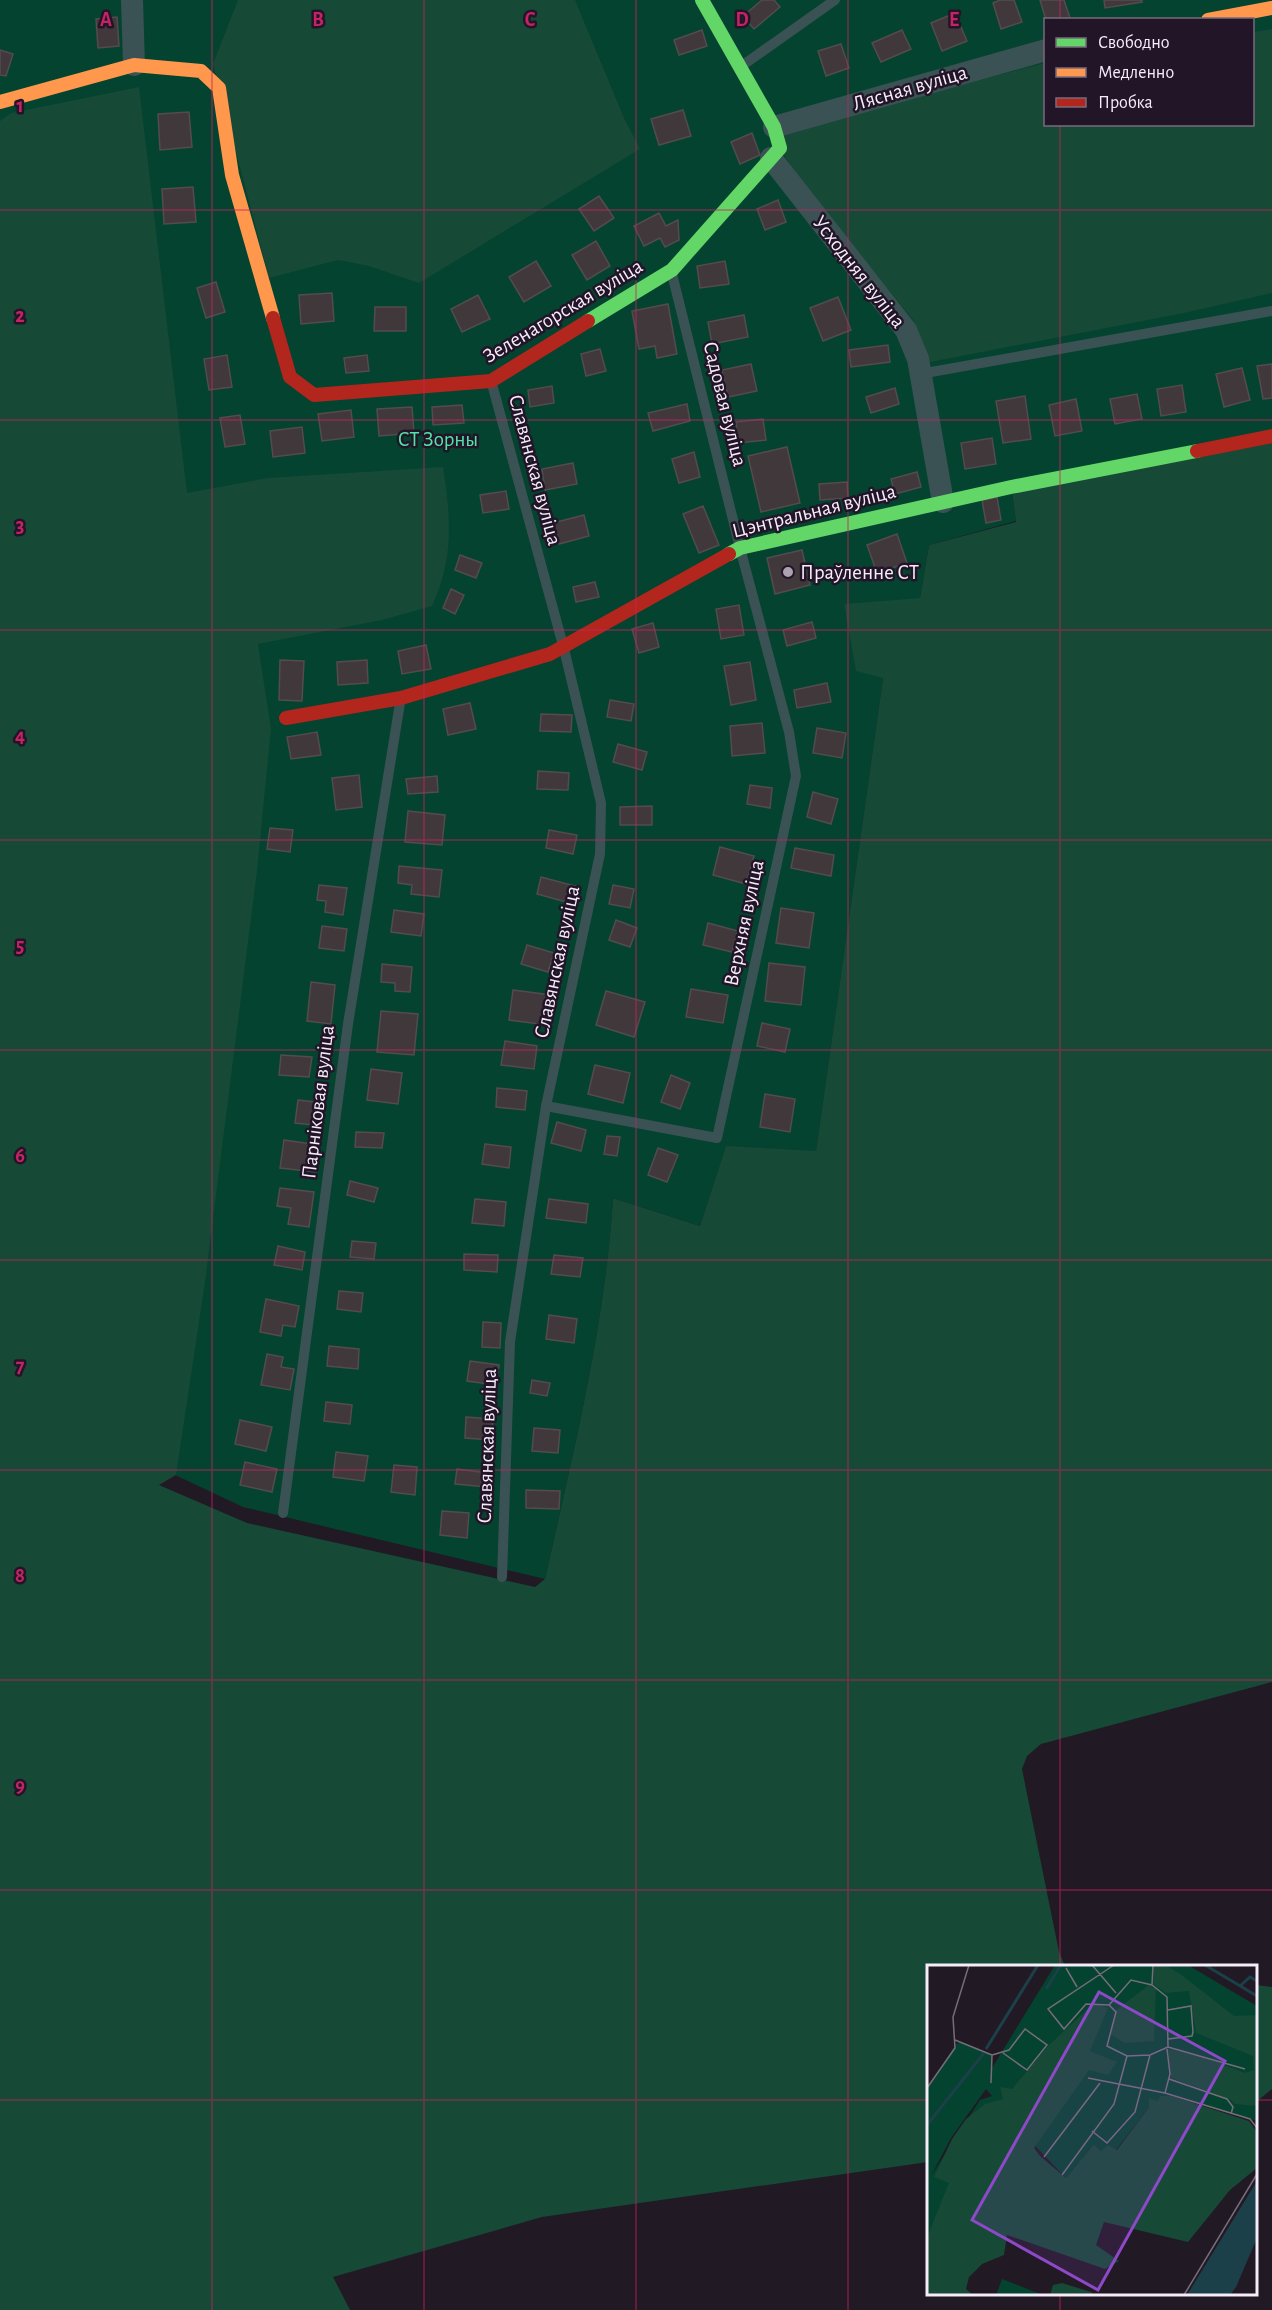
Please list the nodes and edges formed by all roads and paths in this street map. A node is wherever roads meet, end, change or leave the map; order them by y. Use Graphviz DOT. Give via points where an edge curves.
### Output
graph roads {
  1 [pos="132,0"];
  2 [pos="702,0"];
  3 [pos="835,0"];
  4 [pos="1272,8"];
  5 [pos="1219,18"];
  6 [pos="1044,51"];
  7 [pos="134,65"];
  8 [pos="740,67"];
  9 [pos="0,102"];
  10 [pos="774,127"];
  11 [pos="771,158"];
  12 [pos="672,270"];
  13 [pos="1272,311"];
  14 [pos="920,374"];
  15 [pos="491,381"];
  16 [pos="1272,436"];
  17 [pos="944,502"];
  18 [pos="740,548"];
  19 [pos="564,649"];
  20 [pos="401,698"];
  21 [pos="286,718"];
  22 [pos="546,1106"];
  23 [pos="283,1513"];
  24 [pos="502,1577"];
  1 -- 7 [label="street"];
  2 -- 8 [label="street"];
  3 -- 8 [label="lane"];
  4 -- 5 [label="street"];
  6 -- 10 [label="street, Лясная вуліца"];
  7 -- 9 [label="street"];
  7 -- 15 [label="street, Зеленагорская вуліца" via="201,71 219,88 232,175 290,377 300,387 314,395"];
  8 -- 10 [label="street"];
  10 -- 11 [label="street" via="780,148"];
  11 -- 12 [label="street, Зеленагорская вуліца"];
  11 -- 14 [label="street, Усходняя вуліца" via="906,330"];
  12 -- 15 [label="street, Зеленагорская вуліца"];
  12 -- 18 [label="lane, Садовая вуліца"];
  13 -- 14 [label="lane"];
  14 -- 17 [label="street, Усходняя вуліца"];
  15 -- 19 [label="lane, Славянская вуліца"];
  16 -- 17 [label="street, Цэнтральная вуліца"];
  17 -- 18 [label="street, Цэнтральная вуліца"];
  18 -- 19 [label="street, Цэнтральная вуліца"];
  18 -- 22 [label="lane, Верхняя вуліца" via="789,732 796,776 717,1138"];
  19 -- 20 [label="street, Цэнтральная вуліца"];
  19 -- 22 [label="lane, Славянская вуліца" via="601,802 600,854"];
  20 -- 21 [label="street, Цэнтральная вуліца"];
  20 -- 23 [label="lane, Парніковая вуліца" via="348,1024"];
  22 -- 24 [label="lane, Славянская вуліца" via="510,1342"];
}
